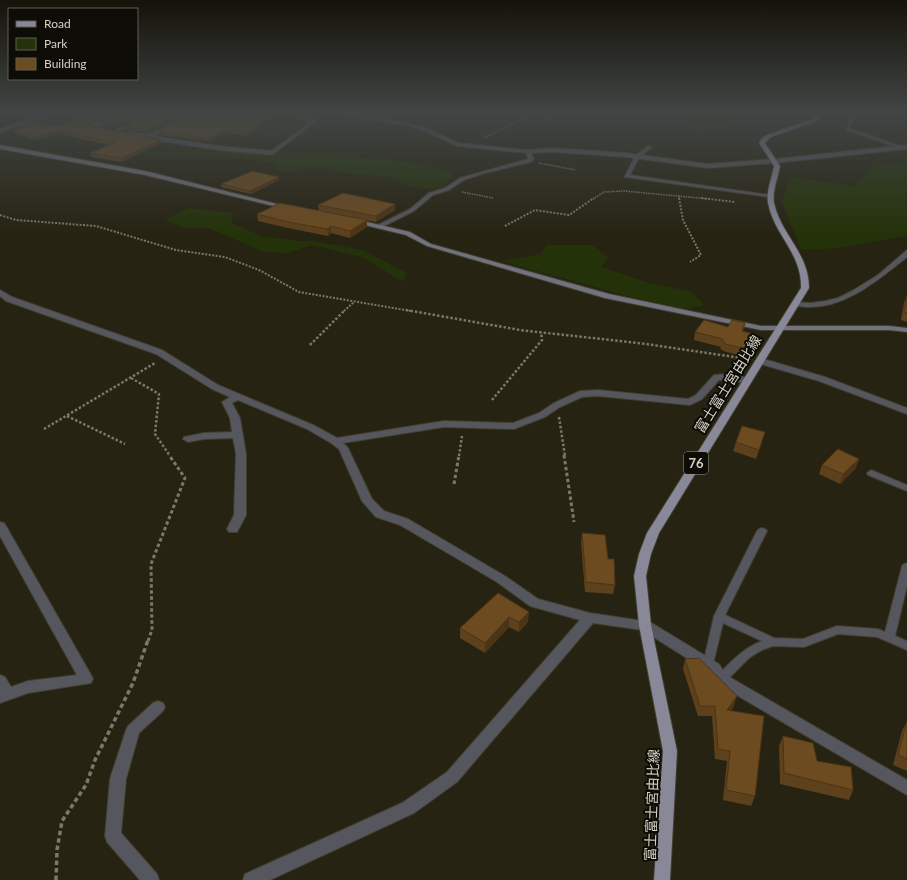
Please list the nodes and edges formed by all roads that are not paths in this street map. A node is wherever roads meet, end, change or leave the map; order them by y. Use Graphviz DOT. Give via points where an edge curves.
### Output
graph roads {
  1 [pos="34,153"];
  2 [pos="529,153"];
  3 [pos="590,153"];
  4 [pos="642,153"];
  5 [pos="768,153"];
  6 [pos="851,153"];
  7 [pos="637,157"];
  8 [pos="775,161"];
  9 [pos="770,196"];
  10 [pos="298,210"];
  11 [pos="344,219"];
  12 [pos="380,226"];
  13 [pos="907,252"];
  14 [pos="0,292"];
  15 [pos="794,304"];
  16 [pos="778,330"];
  17 [pos="907,330"];
  18 [pos="760,361"];
  19 [pos="747,380"];
  20 [pos="238,396"];
  21 [pos="907,412"];
  22 [pos="238,435"];
  23 [pos="188,439"];
  24 [pos="335,441"];
  25 [pos="871,473"];
  26 [pos="907,488"];
  27 [pos="0,526"];
  28 [pos="233,529"];
  29 [pos="762,531"];
  30 [pos="907,566"];
  31 [pos="720,616"];
  32 [pos="590,618"];
  33 [pos="644,625"];
  34 [pos="889,638"];
  35 [pos="773,642"];
  36 [pos="907,646"];
  37 [pos="708,664"];
  38 [pos="721,679"];
  39 [pos="0,681"];
  40 [pos="3,695"];
  41 [pos="158,707"];
  42 [pos="907,788"];
  43 [pos="151,880"];
  44 [pos="250,880"];
  45 [pos="662,880"];
  1 -- 10 [label="street" via="145,173"];
  2 -- 12 [label="street" via="531,158 529,162 462,179 431,194 412,210"];
  3 -- 7 [label="street"];
  4 -- 7 [label="lane"];
  5 -- 8 [label="main road"];
  6 -- 8 [label="street"];
  7 -- 8 [label="street" via="708,166"];
  7 -- 9 [label="lane" via="627,176"];
  8 -- 9 [label="main road, 富士富士宮由比線 / 76" via="777,166"];
  9 -- 15 [label="main road, 富士富士宮由比線 / 76" via="776,219 802,264 806,278 804,288"];
  11 -- 12 [label="street"];
  12 -- 16 [label="street" via="408,233 429,245 608,296"];
  13 -- 15 [label="lane" via="881,276 852,296 810,307"];
  14 -- 20 [label="street" via="9,299 159,352 214,387"];
  15 -- 16 [label="main road, 富士富士宮由比線 / 76"];
  16 -- 17 [label="street"];
  16 -- 18 [label="main road, 富士富士宮由比線 / 76"];
  18 -- 19 [label="main road, 富士富士宮由比線 / 76"];
  18 -- 21 [label="street" via="822,379"];
  19 -- 24 [label="street" via="717,377 700,397 690,402 598,393 580,394 542,415 514,426 444,424"];
  19 -- 33 [label="main road, 富士富士宮由比線 / 76" via="653,533 640,576"];
  20 -- 22 [label="street" via="227,402 235,418"];
  20 -- 24 [label="street" via="310,427"];
  22 -- 23 [label="street"];
  22 -- 28 [label="street" via="241,454 240,515"];
  24 -- 32 [label="street" via="343,448 368,501 380,514 404,522 501,579 534,603"];
  25 -- 26 [label="lane"];
  27 -- 40 [label="street" via="86,679 28,687"];
  29 -- 31 [label="lane"];
  30 -- 34 [label="lane"];
  31 -- 35 [label="lane"];
  31 -- 37 [label="lane"];
  32 -- 33 [label="street"];
  32 -- 44 [label="street" via="452,777 408,808"];
  33 -- 37 [label="street"];
  33 -- 45 [label="main road, 富士富士宮由比線 / 76" via="670,751"];
  34 -- 35 [label="lane" via="878,633 837,630 804,643"];
  34 -- 36 [label="lane"];
  35 -- 38 [label="lane" via="745,655"];
  37 -- 38 [label="street"];
  38 -- 42 [label="street"];
  39 -- 40 [label="street"];
  41 -- 43 [label="street" via="133,730 118,779 113,836"];
}
